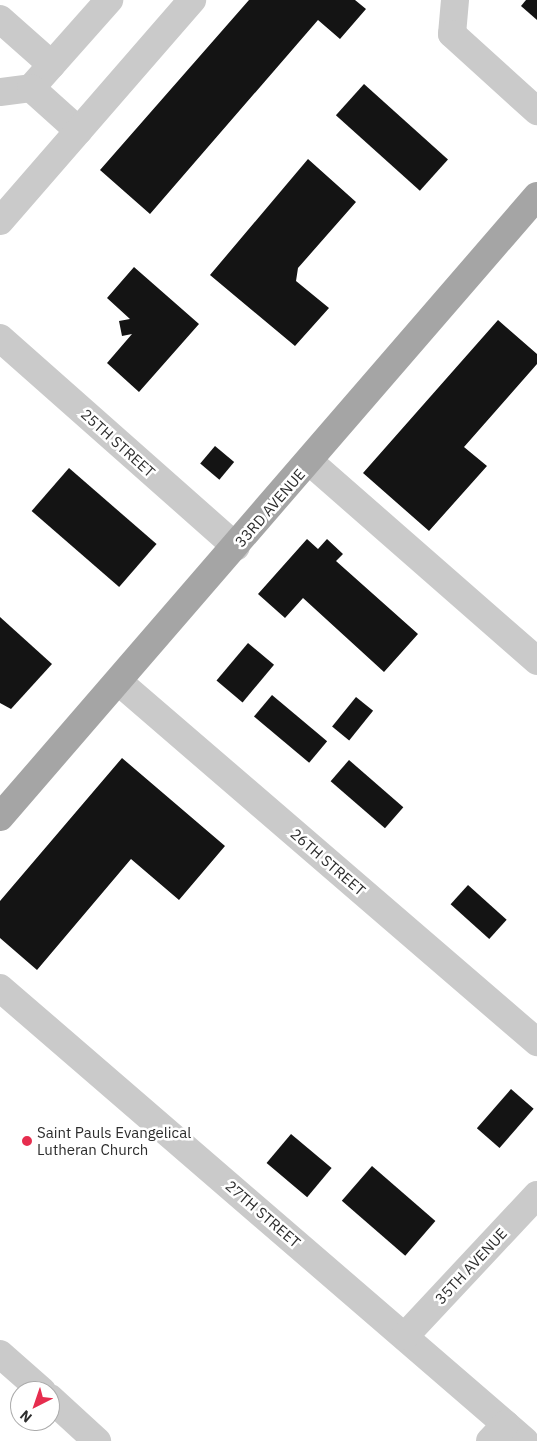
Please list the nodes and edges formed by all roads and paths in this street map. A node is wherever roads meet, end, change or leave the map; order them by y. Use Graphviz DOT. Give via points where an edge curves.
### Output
graph roads {
  1 [pos="109,0"];
  2 [pos="192,0"];
  3 [pos="455,0"];
  4 [pos="0,19"];
  5 [pos="52,65"];
  6 [pos="31,88"];
  7 [pos="0,92"];
  8 [pos="537,111"];
  9 [pos="78,131"];
  10 [pos="537,196"];
  11 [pos="0,221"];
  12 [pos="0,338"];
  13 [pos="310,462"];
  14 [pos="236,547"];
  15 [pos="537,662"];
  16 [pos="119,682"];
  17 [pos="0,817"];
  18 [pos="0,988"];
  19 [pos="537,1042"];
  20 [pos="537,1195"];
  21 [pos="405,1336"];
  22 [pos="0,1354"];
  23 [pos="31,1381"];
  24 [pos="60,1407"];
  25 [pos="507,1435"];
  26 [pos="97,1441"];
  1 -- 5 [label="street"];
  2 -- 9 [label="street"];
  3 -- 8 [label="street" via="452,34"];
  4 -- 5 [label="street"];
  5 -- 6 [label="street"];
  6 -- 7 [label="street"];
  6 -- 9 [label="street"];
  9 -- 11 [label="street"];
  10 -- 13 [label="main road, 33RD AVENUE"];
  12 -- 14 [label="street, 25TH STREET"];
  13 -- 14 [label="main road, 33RD AVENUE"];
  13 -- 15 [label="street"];
  14 -- 16 [label="main road, 33RD AVENUE"];
  16 -- 17 [label="main road, 33RD AVENUE"];
  16 -- 19 [label="street, 26TH STREET"];
  18 -- 21 [label="street, 27TH STREET"];
  20 -- 21 [label="street, 35TH AVENUE"];
  21 -- 25 [label="street, 27TH STREET"];
  22 -- 23 [label="street"];
  24 -- 26 [label="street"];
}
